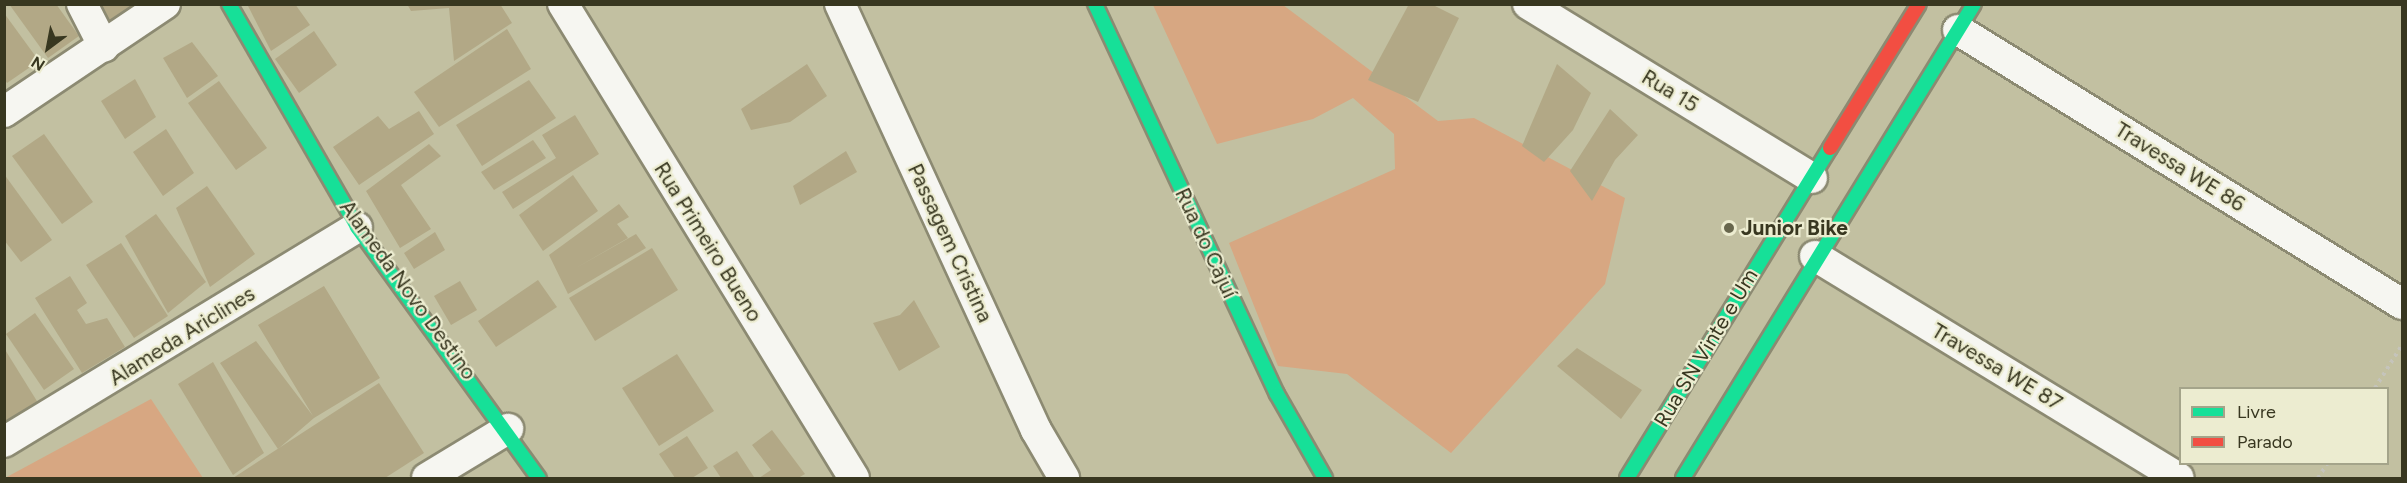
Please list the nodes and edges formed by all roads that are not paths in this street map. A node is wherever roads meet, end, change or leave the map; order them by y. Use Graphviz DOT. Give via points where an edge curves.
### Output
graph roads {
  1 [pos="82,4"];
  2 [pos="165,4"];
  3 [pos="229,4"];
  4 [pos="563,4"];
  5 [pos="840,4"];
  6 [pos="1095,4"];
  7 [pos="1528,4"];
  8 [pos="1919,4"];
  9 [pos="1974,4"];
  10 [pos="1958,30"];
  11 [pos="104,47"];
  12 [pos="1860,99"];
  13 [pos="4,112"];
  14 [pos="1899,123"];
  15 [pos="1812,178"];
  16 [pos="357,227"];
  17 [pos="1815,256"];
  18 [pos="2403,304"];
  19 [pos="508,429"];
  20 [pos="4,442"];
  21 [pos="427,478"];
  22 [pos="539,478"];
  23 [pos="854,478"];
  24 [pos="1064,478"];
  25 [pos="1325,478"];
  26 [pos="1627,478"];
  27 [pos="1683,478"];
  28 [pos="2179,478"];
  1 -- 11 [label="street"];
  2 -- 11 [label="street"];
  3 -- 16 [label="main road, Alameda Novo Destino"];
  4 -- 23 [label="street, Rua Primeiro Bueno"];
  5 -- 24 [label="street, Passagem Cristina" via="1036,430"];
  6 -- 25 [label="main road, Rua do Cajuí" via="1277,394"];
  7 -- 15 [label="street, Rua 15"];
  8 -- 12 [label="main road, Rua SN Vinte e Um"];
  9 -- 10 [label="main road"];
  10 -- 14 [label="main road"];
  10 -- 18 [label="street, Travessa WE 86"];
  11 -- 13 [label="street"];
  12 -- 14 [label="main road"];
  12 -- 15 [label="main road, Rua SN Vinte e Um"];
  14 -- 17 [label="main road"];
  15 -- 26 [label="main road, Rua SN Vinte e Um"];
  16 -- 19 [label="main road, Alameda Novo Destino"];
  16 -- 20 [label="street, Alameda Ariclines"];
  17 -- 27 [label="main road"];
  17 -- 28 [label="street, Travessa WE 87"];
  19 -- 21 [label="street"];
  19 -- 22 [label="main road, Alameda Novo Destino"];
}
